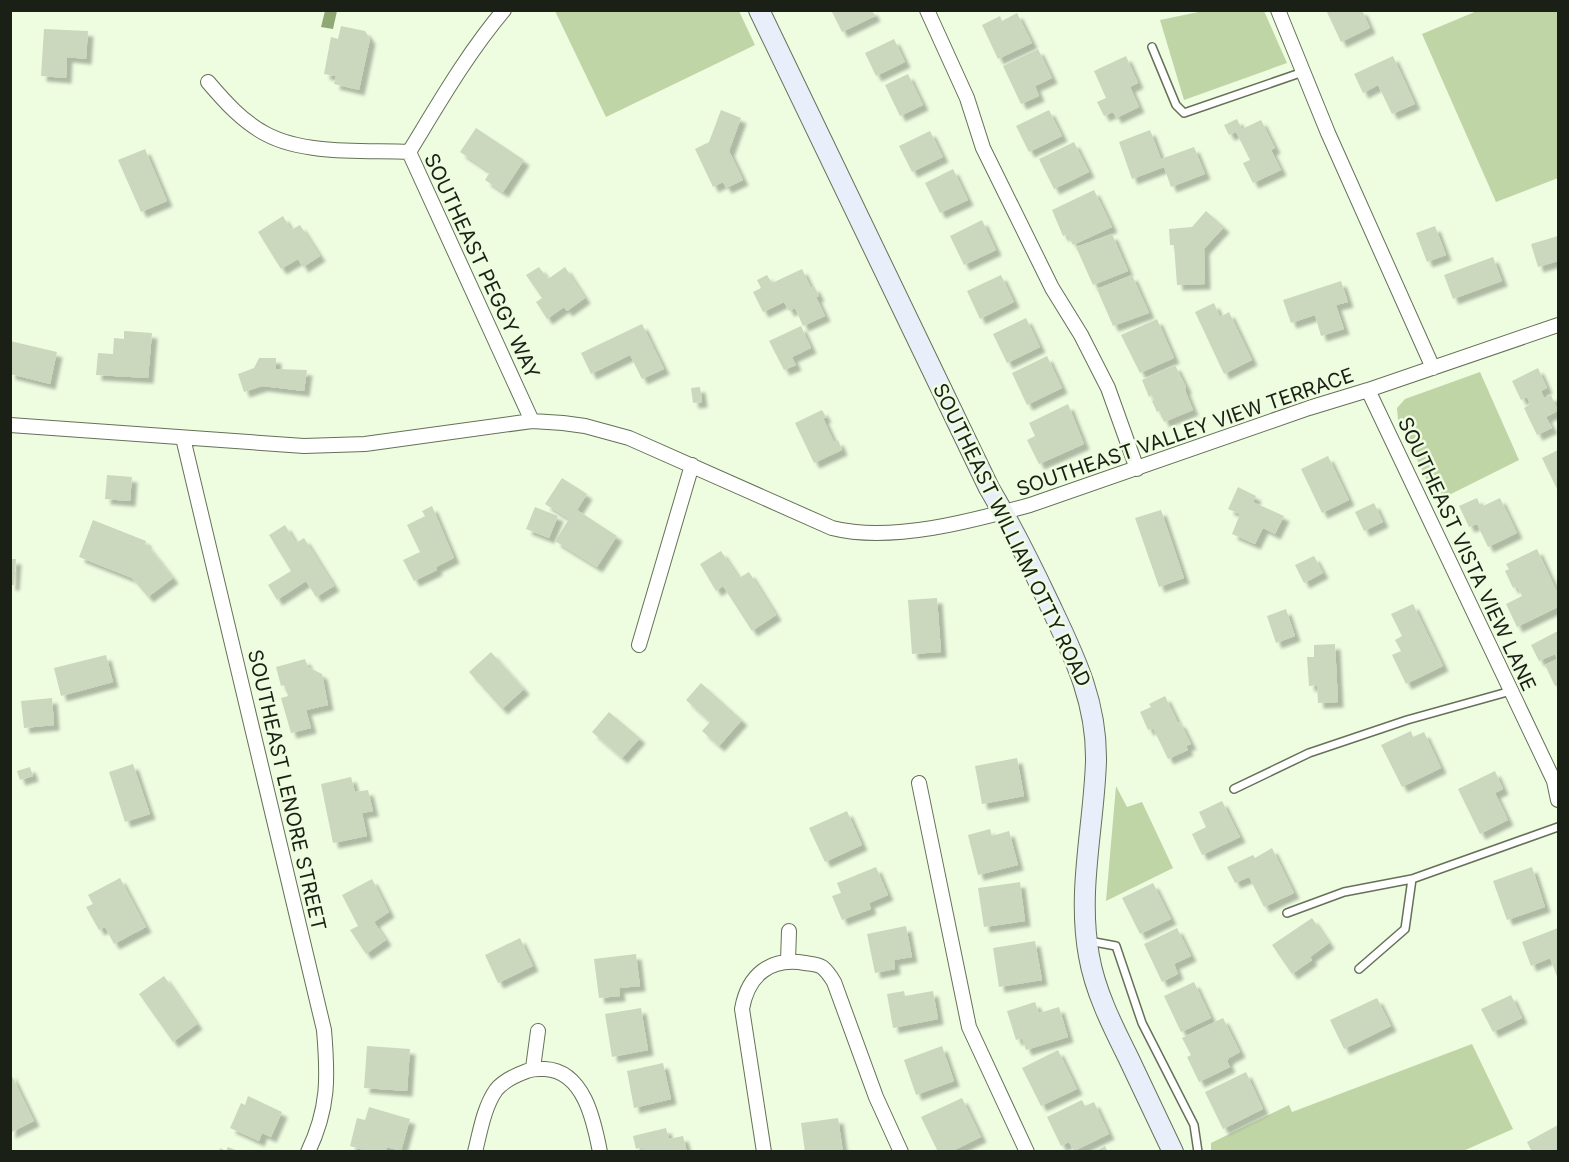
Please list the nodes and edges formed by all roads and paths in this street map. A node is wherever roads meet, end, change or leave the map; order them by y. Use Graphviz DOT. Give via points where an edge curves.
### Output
graph roads {
  1 [pos="504,10"];
  2 [pos="759,10"];
  3 [pos="927,10"];
  4 [pos="1278,10"];
  5 [pos="1152,47"];
  6 [pos="1303,72"];
  7 [pos="208,82"];
  8 [pos="408,152"];
  9 [pos="1558,325"];
  10 [pos="1433,368"];
  11 [pos="1368,390"];
  12 [pos="532,422"];
  13 [pos="10,425"];
  14 [pos="183,438"];
  15 [pos="692,465"];
  16 [pos="1137,469"];
  17 [pos="1003,513"];
  18 [pos="639,645"];
  19 [pos="1511,691"];
  20 [pos="919,783"];
  21 [pos="1234,789"];
  22 [pos="1558,800"];
  23 [pos="1558,827"];
  24 [pos="1412,879"];
  25 [pos="1287,913"];
  26 [pos="789,931"];
  27 [pos="1086,941"];
  28 [pos="788,961"];
  29 [pos="1359,969"];
  30 [pos="538,1031"];
  31 [pos="533,1068"];
  32 [pos="308,1152"];
  33 [pos="475,1152"];
  34 [pos="600,1152"];
  35 [pos="764,1152"];
  36 [pos="901,1152"];
  37 [pos="1027,1152"];
  38 [pos="1173,1152"];
  39 [pos="1198,1152"];
  1 -- 8 [label="street, SOUTHEAST PEGGY WAY"];
  2 -- 17 [label="street, SOUTHEAST WILLIAM OTTY ROAD"];
  3 -- 16 [label="street" via="1005,195 1108,388"];
  4 -- 6 [label="street"];
  5 -- 6 [label="lane" via="1176,105 1184,113"];
  6 -- 10 [label="street"];
  7 -- 8 [label="street" via="233,110 267,135 325,149"];
  8 -- 12 [label="street, SOUTHEAST PEGGY WAY"];
  9 -- 10 [label="street, SOUTHEAST VALLEY VIEW TERRACE"];
  10 -- 11 [label="street, SOUTHEAST VALLEY VIEW TERRACE"];
  11 -- 16 [label="street, SOUTHEAST VALLEY VIEW TERRACE"];
  11 -- 19 [label="street, SOUTHEAST VISTA VIEW LANE"];
  12 -- 14 [label="street, SOUTHEAST VALLEY VIEW TERRACE" via="364,444 304,446"];
  12 -- 15 [label="street, SOUTHEAST VALLEY VIEW TERRACE" via="607,431"];
  13 -- 14 [label="street, SOUTHEAST VALLEY VIEW TERRACE"];
  14 -- 32 [label="street, SOUTHEAST LENORE STREET" via="324,1030 325,1103"];
  15 -- 17 [label="street, SOUTHEAST VALLEY VIEW TERRACE" via="850,533 894,533"];
  15 -- 18 [label="street"];
  16 -- 17 [label="street, SOUTHEAST VALLEY VIEW TERRACE"];
  17 -- 27 [label="street, SOUTHEAST WILLIAM OTTY ROAD" via="1070,647 1091,704 1096,761 1085,887"];
  19 -- 21 [label="lane" via="1310,753"];
  19 -- 22 [label="street, SOUTHEAST VISTA VIEW LANE" via="1554,781"];
  20 -- 37 [label="street" via="969,1027"];
  23 -- 24 [label="lane"];
  24 -- 25 [label="lane" via="1344,892"];
  24 -- 29 [label="lane" via="1405,929"];
  26 -- 28 [label="street"];
  27 -- 38 [label="street, SOUTHEAST WILLIAM OTTY ROAD" via="1100,996"];
  27 -- 39 [label="lane" via="1116,946 1142,1023 1194,1125"];
  28 -- 35 [label="street" via="768,967 754,977 742,1009"];
  28 -- 36 [label="street" via="822,967 834,982 876,1097"];
  30 -- 31 [label="street"];
  31 -- 33 [label="street" via="504,1082 495,1091"];
  31 -- 34 [label="street" via="563,1073 574,1083 595,1127"];
}
